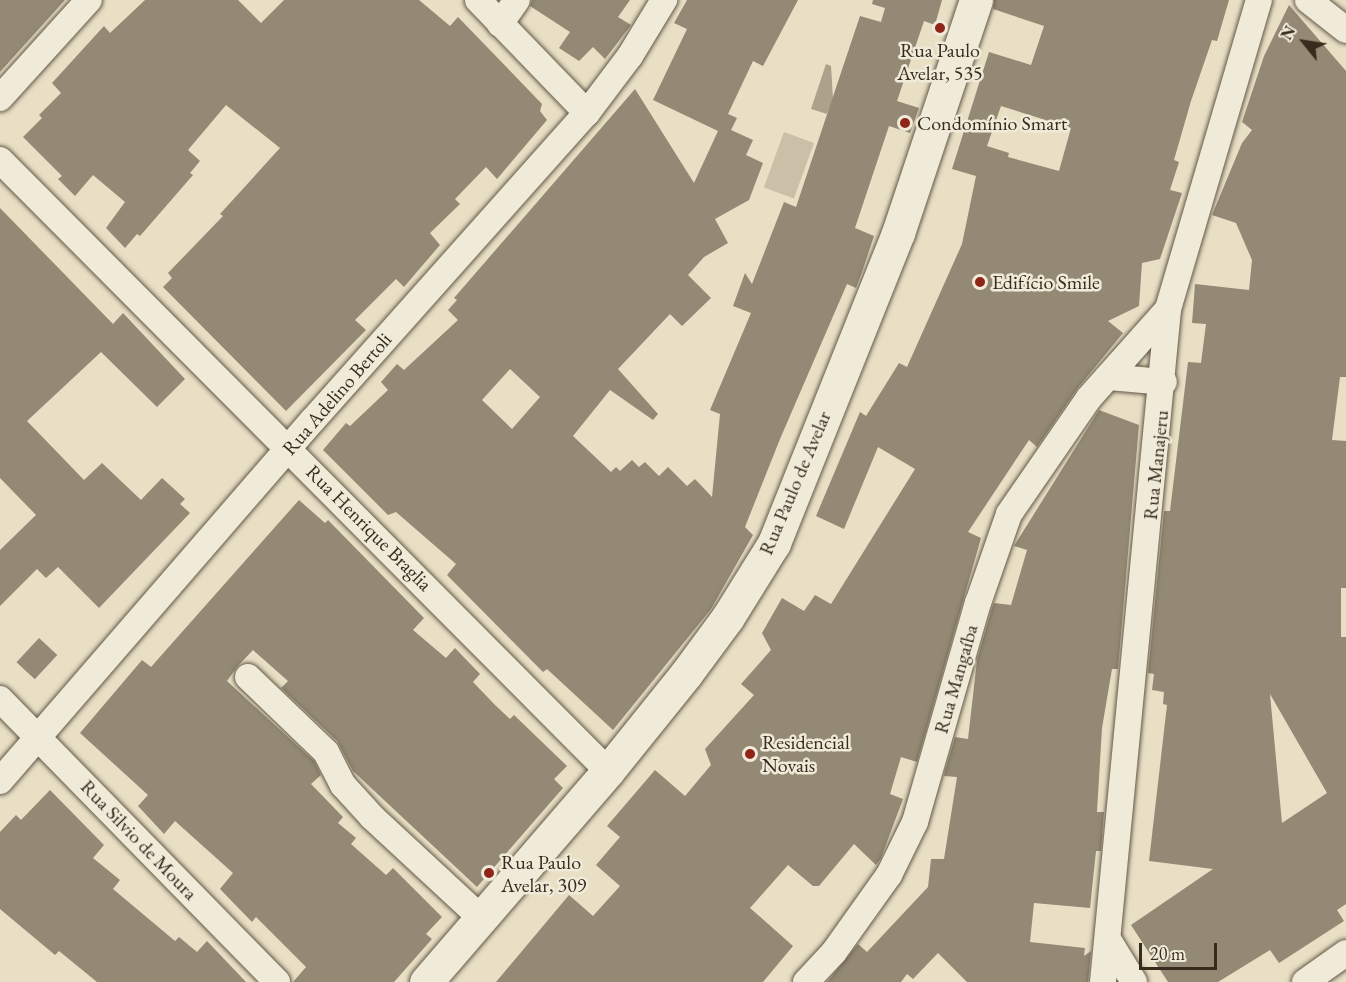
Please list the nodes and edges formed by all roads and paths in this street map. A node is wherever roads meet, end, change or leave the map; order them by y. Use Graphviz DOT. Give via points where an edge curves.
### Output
graph roads {
  1 [pos="89,0"];
  2 [pos="477,0"];
  3 [pos="517,0"];
  4 [pos="664,0"];
  5 [pos="976,0"];
  6 [pos="1259,0"];
  7 [pos="1308,0"];
  8 [pos="501,24"];
  9 [pos="1346,30"];
  10 [pos="0,98"];
  11 [pos="587,113"];
  12 [pos="0,160"];
  13 [pos="1168,309"];
  14 [pos="1108,376"];
  15 [pos="1164,382"];
  16 [pos="290,447"];
  17 [pos="248,676"];
  18 [pos="0,699"];
  19 [pos="38,738"];
  20 [pos="609,771"];
  21 [pos="0,782"];
  22 [pos="482,919"];
  23 [pos="1109,941"];
  24 [pos="1346,953"];
  25 [pos="277,982"];
  26 [pos="426,982"];
  27 [pos="806,982"];
  28 [pos="1103,982"];
  29 [pos="1134,982"];
  30 [pos="1305,982"];
  1 -- 10 [label="street"];
  2 -- 8 [label="street"];
  3 -- 8 [label="street"];
  4 -- 11 [label="street, Rua Adelino Bertoli" via="630,56"];
  5 -- 20 [label="street, Rua Paulo de Avelar" via="898,233 774,543 728,617"];
  6 -- 13 [label="street, Rua Manajeru"];
  7 -- 9 [label="street"];
  8 -- 11 [label="street"];
  11 -- 16 [label="street, Rua Adelino Bertoli"];
  12 -- 16 [label="street, Rua Henrique Braglia"];
  13 -- 14 [label="street, Rua Mangaíba"];
  13 -- 15 [label="street, Rua Manajeru"];
  14 -- 15 [label="street"];
  14 -- 27 [label="street, Rua Mangaíba" via="1009,514 978,603 915,822 890,875 834,952"];
  15 -- 23 [label="street, Rua Manajeru"];
  16 -- 19 [label="street, Rua Adelino Bertoli"];
  16 -- 20 [label="street, Rua Henrique Braglia"];
  17 -- 22 [label="street" via="326,752 343,785 372,817"];
  18 -- 19 [label="street, Rua Silvio de Moura"];
  19 -- 21 [label="street, Rua Adelino Bertoli"];
  19 -- 25 [label="street, Rua Silvio de Moura"];
  20 -- 22 [label="street, Rua Paulo de Avelar"];
  22 -- 26 [label="street, Rua Paulo de Avelar"];
  23 -- 28 [label="street, Rua Manajeru"];
  23 -- 29 [label="street"];
  24 -- 30 [label="street"];
}
